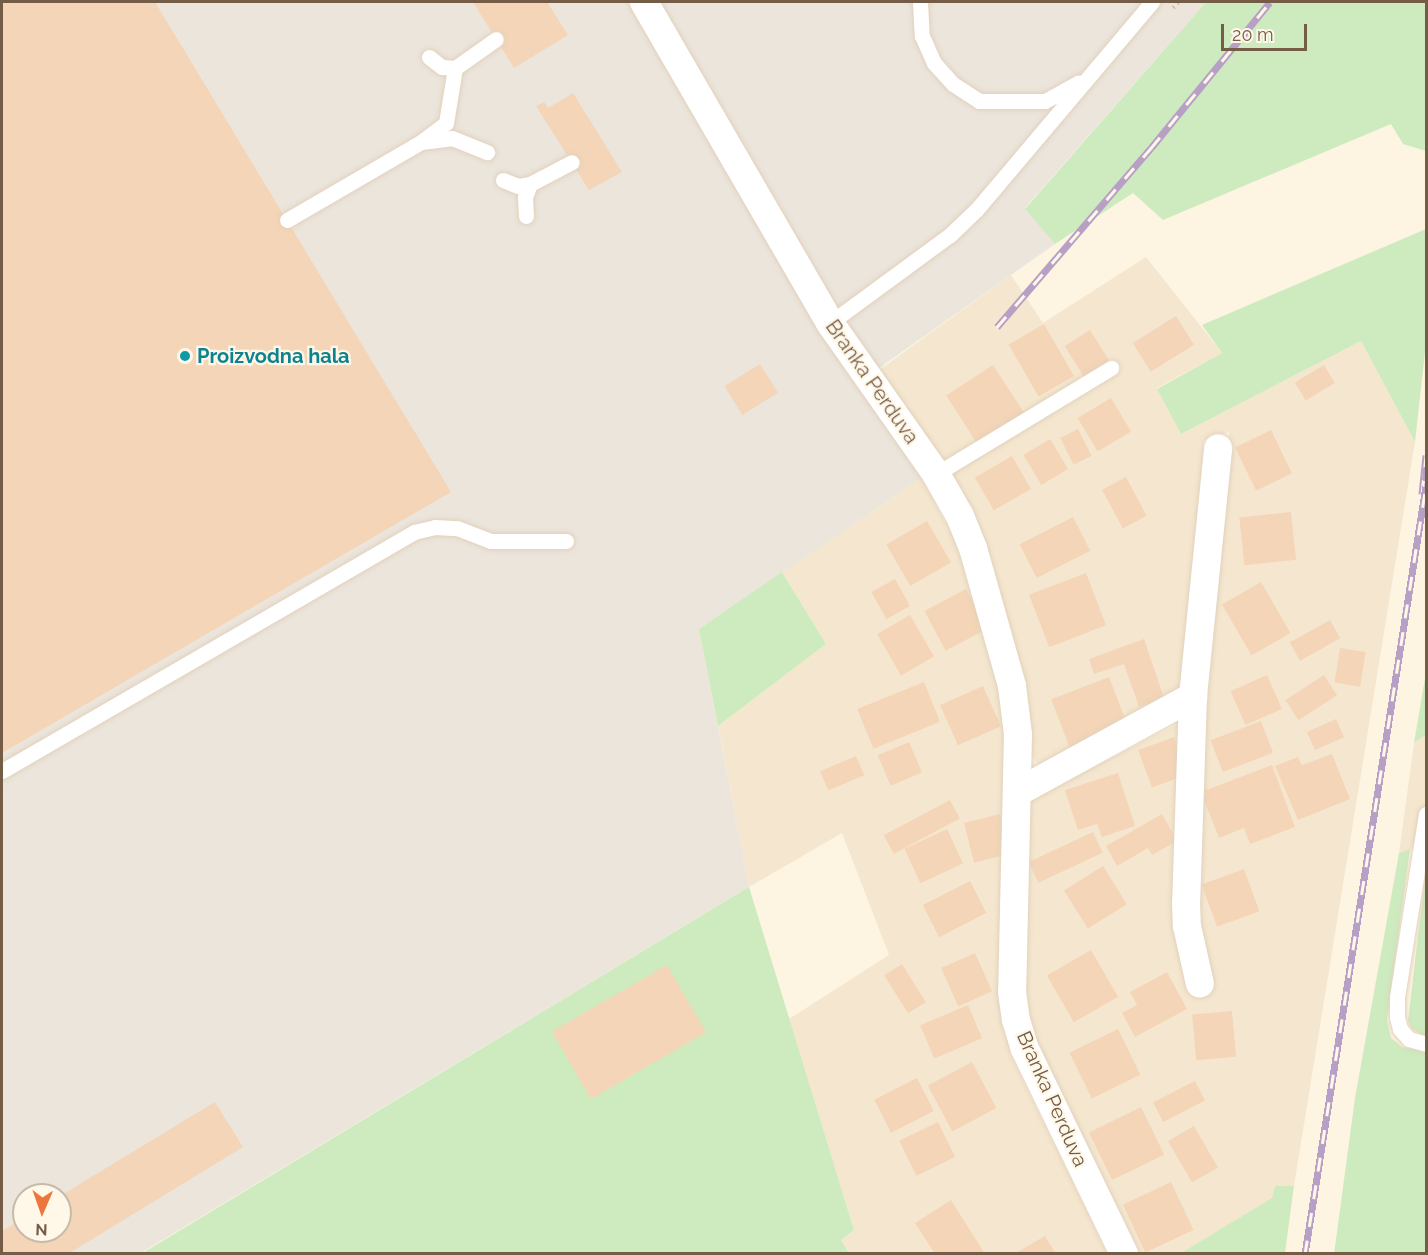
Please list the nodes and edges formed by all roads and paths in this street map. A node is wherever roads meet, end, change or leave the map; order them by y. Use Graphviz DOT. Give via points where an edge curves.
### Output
graph roads {
  1 [pos="644,2"];
  2 [pos="920,2"];
  3 [pos="1152,2"];
  4 [pos="496,39"];
  5 [pos="429,57"];
  6 [pos="455,68"];
  7 [pos="1086,79"];
  8 [pos="421,142"];
  9 [pos="487,152"];
  10 [pos="572,162"];
  11 [pos="503,180"];
  12 [pos="530,184"];
  13 [pos="526,216"];
  14 [pos="287,220"];
  15 [pos="830,323"];
  16 [pos="1111,368"];
  17 [pos="1218,448"];
  18 [pos="936,474"];
  19 [pos="566,541"];
  20 [pos="1193,696"];
  21 [pos="2,771"];
  22 [pos="1018,792"];
  23 [pos="1426,814"];
  24 [pos="1200,984"];
  25 [pos="1426,1044"];
  26 [pos="1124,1254"];
  1 -- 15 [label="street, Branka Perduva"];
  2 -- 7 [label="lane" via="922,36 934,63 953,84 979,101 1046,101"];
  3 -- 7 [label="lane"];
  4 -- 6 [label="lane"];
  5 -- 6 [label="lane" via="442,67"];
  6 -- 8 [label="lane" via="446,123"];
  7 -- 15 [label="lane" via="950,235"];
  8 -- 9 [label="lane" via="452,138"];
  8 -- 14 [label="lane"];
  10 -- 12 [label="lane"];
  11 -- 12 [label="lane" via="518,186"];
  12 -- 13 [label="lane" via="525,197"];
  15 -- 18 [label="street, Branka Perduva"];
  16 -- 18 [label="lane"];
  17 -- 20 [label="street"];
  18 -- 22 [label="street, Branka Perduva" via="973,548 1012,686 1018,734"];
  19 -- 21 [label="lane" via="491,541 457,528 435,527 414,532"];
  20 -- 22 [label="street"];
  20 -- 24 [label="street" via="1186,902 1187,926"];
  22 -- 26 [label="street, Branka Perduva" via="1012,992 1016,1020 1025,1049"];
  23 -- 25 [label="lane" via="1397,1017 1400,1029 1409,1039"];
}
